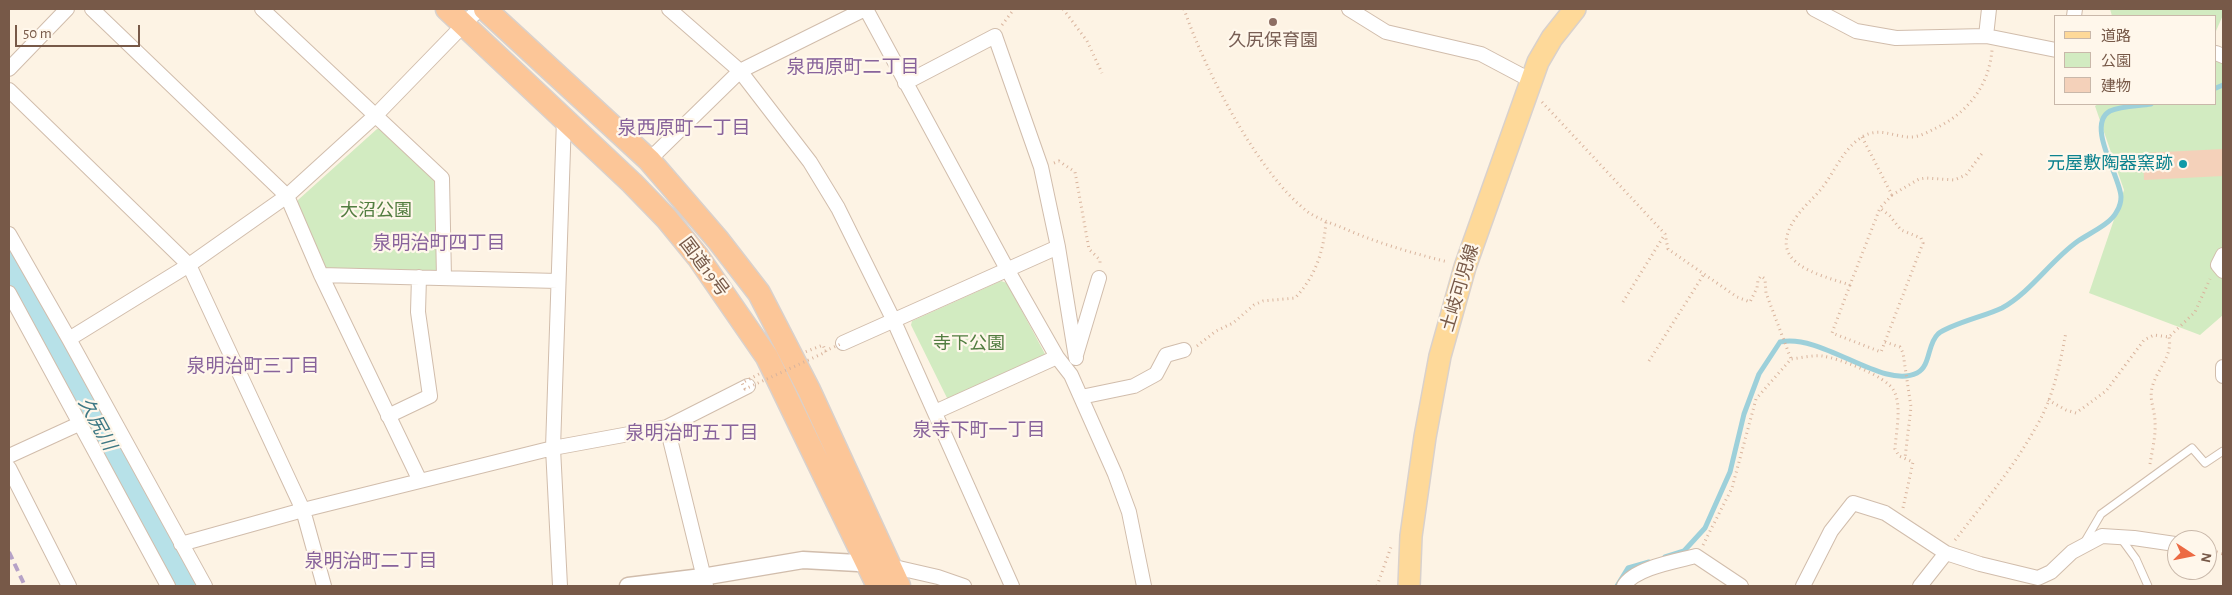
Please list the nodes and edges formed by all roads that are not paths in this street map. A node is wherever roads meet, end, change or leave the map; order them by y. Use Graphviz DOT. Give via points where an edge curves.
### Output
graph roads {
  1 [pos="67,9"];
  2 [pos="92,9"];
  3 [pos="262,9"];
  4 [pos="447,9"];
  5 [pos="479,9"];
  6 [pos="485,9"];
  7 [pos="669,9"];
  8 [pos="866,9"];
  9 [pos="1349,9"];
  10 [pos="1575,9"];
  11 [pos="1814,9"];
  12 [pos="1989,9"];
  13 [pos="464,26"];
  14 [pos="1989,37"];
  15 [pos="2054,50"];
  16 [pos="9,69"];
  17 [pos="740,71"];
  18 [pos="905,83"];
  19 [pos="1530,86"];
  20 [pos="9,90"];
  21 [pos="376,116"];
  22 [pos="564,119"];
  23 [pos="649,160"];
  24 [pos="287,196"];
  25 [pos="9,234"];
  26 [pos="1058,246"];
  27 [pos="2223,255"];
  28 [pos="189,265"];
  29 [pos="1007,269"];
  30 [pos="2223,270"];
  31 [pos="321,275"];
  32 [pos="419,277"];
  33 [pos="444,278"];
  34 [pos="1099,278"];
  35 [pos="558,281"];
  36 [pos="9,293"];
  37 [pos="892,319"];
  38 [pos="69,339"];
  39 [pos="842,343"];
  40 [pos="1184,350"];
  41 [pos="1057,357"];
  42 [pos="1076,358"];
  43 [pos="2223,366"];
  44 [pos="1071,375"];
  45 [pos="2223,376"];
  46 [pos="748,386"];
  47 [pos="1081,397"];
  48 [pos="935,412"];
  49 [pos="388,416"];
  50 [pos="81,424"];
  51 [pos="667,426"];
  52 [pos="553,448"];
  53 [pos="2223,451"];
  54 [pos="9,456"];
  55 [pos="9,468"];
  56 [pos="420,481"];
  57 [pos="303,510"];
  58 [pos="2120,537"];
  59 [pos="2167,543"];
  60 [pos="181,544"];
  61 [pos="2082,547"];
  62 [pos="1946,553"];
  63 [pos="867,563"];
  64 [pos="895,576"];
  65 [pos="704,582"];
  66 [pos="2037,582"];
  67 [pos="660,584"];
  68 [pos="69,586"];
  69 [pos="168,586"];
  70 [pos="205,586"];
  71 [pos="324,586"];
  72 [pos="560,586"];
  73 [pos="628,586"];
  74 [pos="878,586"];
  75 [pos="964,586"];
  76 [pos="1012,586"];
  77 [pos="1144,586"];
  78 [pos="1409,586"];
  79 [pos="1624,586"];
  80 [pos="1741,586"];
  81 [pos="1803,586"];
  82 [pos="1920,586"];
  83 [pos="2148,586"];
  1 -- 16 [label="street"];
  2 -- 24 [label="street"];
  3 -- 21 [label="street"];
  4 -- 13 [label="highway, 国道19号"];
  5 -- 13 [label="street"];
  6 -- 23 [label="highway, 国道19号"];
  7 -- 17 [label="street"];
  8 -- 17 [label="street"];
  8 -- 18 [label="street"];
  9 -- 19 [label="street" via="1386,32 1481,54"];
  10 -- 19 [label="main road, 土岐可児線" via="1542,54"];
  11 -- 14 [label="street" via="1856,31 1896,38"];
  12 -- 14 [label="street"];
  13 -- 21 [label="street"];
  13 -- 22 [label="highway, 国道19号"];
  14 -- 15 [label="street"];
  17 -- 23 [label="street"];
  17 -- 37 [label="street" via="810,162 838,208"];
  18 -- 26 [label="street" via="994,36 1041,167"];
  18 -- 29 [label="street"];
  19 -- 78 [label="main road, 土岐可児線" via="1465,267 1440,356 1425,437 1410,553"];
  20 -- 28 [label="street"];
  21 -- 24 [label="street"];
  21 -- 33 [label="street" via="442,178"];
  22 -- 35 [label="street"];
  22 -- 63 [label="highway, 国道19号" via="667,218 740,316 767,357"];
  23 -- 64 [label="highway, 国道19号" via="718,240 758,293 810,390"];
  24 -- 28 [label="street"];
  24 -- 31 [label="street"];
  25 -- 38 [label="street"];
  26 -- 29 [label="street"];
  26 -- 42 [label="street"];
  27 -- 30 [label="street" via="2218,265"];
  28 -- 38 [label="street"];
  28 -- 57 [label="street"];
  29 -- 37 [label="street"];
  29 -- 41 [label="street"];
  31 -- 32 [label="street"];
  31 -- 49 [label="street"];
  32 -- 33 [label="street"];
  32 -- 49 [label="street" via="418,312 430,396"];
  33 -- 35 [label="street"];
  34 -- 42 [label="street"];
  35 -- 52 [label="street"];
  36 -- 50 [label="street"];
  37 -- 39 [label="street"];
  37 -- 48 [label="street"];
  38 -- 60 [label="street"];
  40 -- 47 [label="street" via="1166,355 1156,374 1134,386"];
  41 -- 44 [label="street"];
  41 -- 48 [label="street"];
  42 -- 44 [label="street"];
  43 -- 45 [label="street"];
  44 -- 47 [label="street"];
  46 -- 51 [label="street"];
  47 -- 77 [label="street" via="1129,512"];
  48 -- 76 [label="street"];
  49 -- 56 [label="street"];
  50 -- 54 [label="street"];
  50 -- 69 [label="street"];
  51 -- 52 [label="street"];
  51 -- 65 [label="street"];
  52 -- 56 [label="street"];
  52 -- 72 [label="street"];
  53 -- 61 [label="lane" via="2205,463 2192,448 2101,514"];
  55 -- 68 [label="street"];
  56 -- 57 [label="street"];
  57 -- 60 [label="street"];
  57 -- 71 [label="street"];
  58 -- 59 [label="street"];
  58 -- 61 [label="street" via="2102,536"];
  58 -- 83 [label="lane" via="2136,559"];
  60 -- 70 [label="street"];
  61 -- 66 [label="street"];
  62 -- 66 [label="street"];
  62 -- 81 [label="street" via="1884,513 1853,503 1832,531"];
  62 -- 82 [label="street"];
  63 -- 64 [label="street"];
  63 -- 65 [label="street" via="803,560"];
  63 -- 74 [label="highway, 国道19号"];
  64 -- 75 [label="street" via="938,577"];
  65 -- 67 [label="street"];
  67 -- 73 [label="street"];
  79 -- 80 [label="street" via="1642,572 1696,556"];
}
